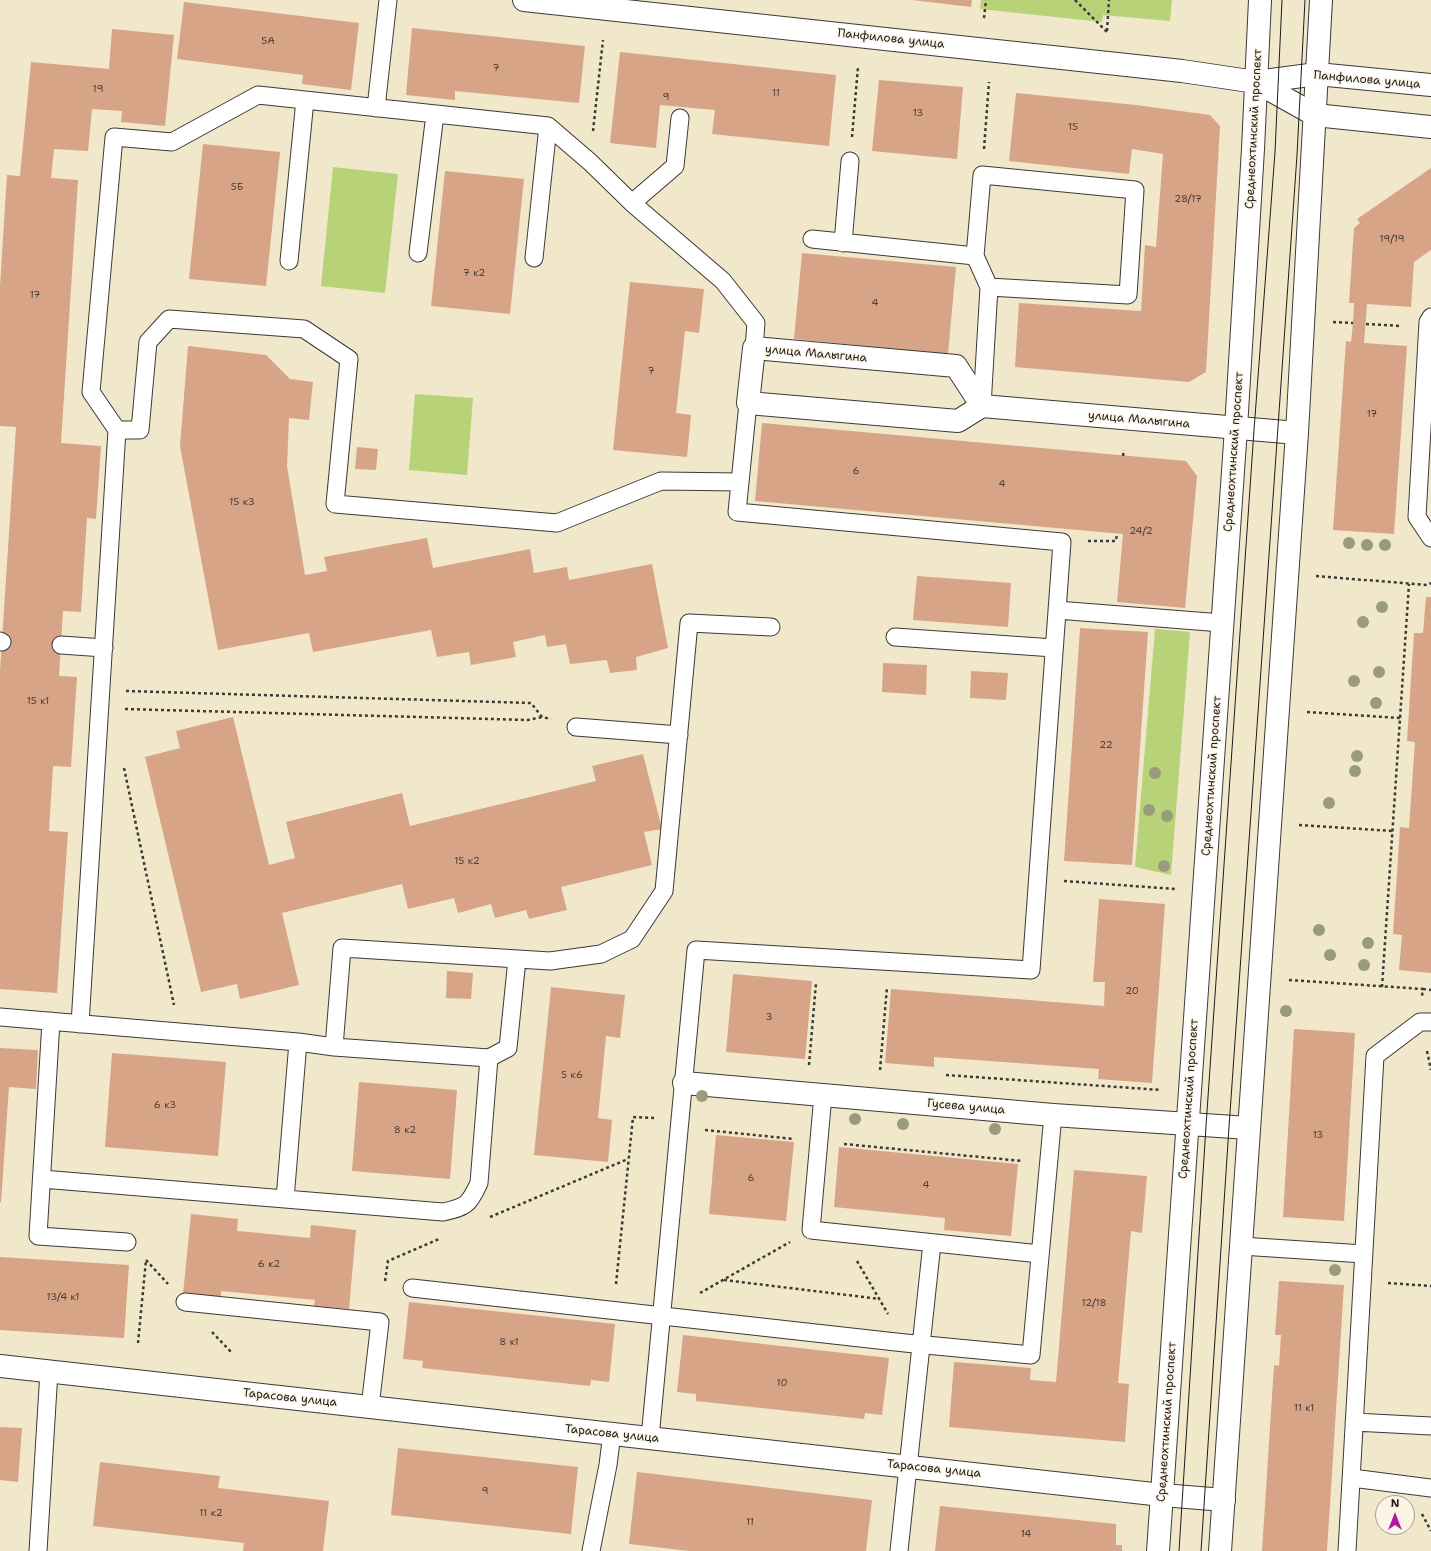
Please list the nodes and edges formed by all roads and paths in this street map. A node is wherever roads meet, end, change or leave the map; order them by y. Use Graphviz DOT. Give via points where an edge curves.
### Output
graph roads {
  1 [pos="388,0"];
  2 [pos="524,0"];
  3 [pos="986,0"];
  4 [pos="1075,0"];
  5 [pos="1109,0"];
  6 [pos="1260,0"];
  7 [pos="1321,0"];
  8 [pos="984,18"];
  9 [pos="603,40"];
  10 [pos="858,67"];
  11 [pos="1317,74"];
  12 [pos="989,82"];
  13 [pos="1256,82"];
  14 [pos="1431,85"];
  15 [pos="305,100"];
  16 [pos="376,108"];
  17 [pos="435,114"];
  18 [pos="1315,115"];
  19 [pos="680,118"];
  20 [pos="548,126"];
  21 [pos="1431,127"];
  22 [pos="850,161"];
  23 [pos="590,162"];
  24 [pos="982,175"];
  25 [pos="632,203"];
  26 [pos="812,239"];
  27 [pos="843,243"];
  28 [pos="418,253"];
  29 [pos="975,256"];
  30 [pos="534,258"];
  31 [pos="288,261"];
  32 [pos="989,287"];
  33 [pos="1333,322"];
  34 [pos="1430,322"];
  35 [pos="1353,323"];
  36 [pos="1366,324"];
  37 [pos="754,348"];
  38 [pos="748,403"];
  39 [pos="982,406"];
  40 [pos="1236,428"];
  41 [pos="117,430"];
  42 [pos="1297,433"];
  43 [pos="1124,450"];
  44 [pos="1123,456"];
  45 [pos="740,482"];
  46 [pos="1117,533"];
  47 [pos="1431,538"];
  48 [pos="1062,542"];
  49 [pos="1316,576"];
  50 [pos="1409,584"];
  51 [pos="1431,584"];
  52 [pos="1057,610"];
  53 [pos="1222,623"];
  54 [pos="771,627"];
  55 [pos="895,637"];
  56 [pos="61,645"];
  57 [pos="104,648"];
  58 [pos="1054,648"];
  59 [pos="101,690"];
  60 [pos="100,708"];
  61 [pos="1307,712"];
  62 [pos="542,717"];
  63 [pos="1400,718"];
  64 [pos="576,727"];
  65 [pos="679,734"];
  66 [pos="124,767"];
  67 [pos="1299,825"];
  68 [pos="1393,831"];
  69 [pos="1038,879"];
  70 [pos="1179,889"];
  71 [pos="517,959"];
  72 [pos="816,980"];
  73 [pos="1289,980"];
  74 [pos="887,986"];
  75 [pos="1382,987"];
  76 [pos="1423,989"];
  77 [pos="1431,990"];
  78 [pos="0,1017"];
  79 [pos="51,1021"];
  80 [pos="1426,1022"];
  81 [pos="80,1024"];
  82 [pos="179,1032"];
  83 [pos="298,1042"];
  84 [pos="334,1047"];
  85 [pos="489,1058"];
  86 [pos="809,1065"];
  87 [pos="880,1070"];
  88 [pos="684,1083"];
  89 [pos="823,1094"];
  90 [pos="1053,1115"];
  91 [pos="680,1124"];
  92 [pos="1188,1124"];
  93 [pos="1249,1128"];
  94 [pos="819,1141"];
  95 [pos="1049,1164"];
  96 [pos="42,1178"];
  97 [pos="285,1199"];
  98 [pos="811,1230"];
  99 [pos="841,1233"];
  100 [pos="127,1242"];
  101 [pos="932,1243"];
  102 [pos="1241,1246"];
  103 [pos="1040,1254"];
  104 [pos="1364,1254"];
  105 [pos="147,1255"];
  106 [pos="724,1280"];
  107 [pos="1362,1282"];
  108 [pos="1431,1286"];
  109 [pos="412,1288"];
  110 [pos="880,1299"];
  111 [pos="185,1302"];
  112 [pos="614,1310"];
  113 [pos="662,1315"];
  114 [pos="138,1343"];
  115 [pos="223,1343"];
  116 [pos="913,1344"];
  117 [pos="232,1353"];
  118 [pos="0,1366"];
  119 [pos="49,1371"];
  120 [pos="370,1407"];
  121 [pos="1354,1422"];
  122 [pos="1431,1426"];
  123 [pos="612,1433"];
  124 [pos="650,1438"];
  125 [pos="908,1467"];
  126 [pos="1352,1478"];
  127 [pos="1431,1488"];
  128 [pos="1162,1495"];
  129 [pos="1224,1500"];
  130 [pos="38,1551"];
  131 [pos="591,1551"];
  132 [pos="899,1551"];
  133 [pos="1158,1551"];
  134 [pos="1220,1551"];
  135 [pos="1347,1551"];
  1 -- 16 [label="lane"];
  2 -- 13 [label="street, Панфилова улица" via="1182,71"];
  3 -- 8 [label="path"];
  4 -- 5 [label="path" via="1107,32"];
  6 -- 13 [label="street, Среднеохтинский проспект"];
  7 -- 11 [label="street"];
  9 -- 23 [label="path"];
  10 -- 22 [label="path"];
  11 -- 13 [label="street, Панфилова улица"];
  11 -- 14 [label="street, Панфилова улица"];
  11 -- 18 [label="street"];
  12 -- 24 [label="path"];
  13 -- 18 [label="street, Панфилова улица"];
  13 -- 40 [label="street, Среднеохтинский проспект"];
  15 -- 16 [label="lane"];
  15 -- 31 [label="lane"];
  15 -- 41 [label="lane" via="258,95 172,142 114,138 91,392"];
  16 -- 17 [label="lane"];
  17 -- 20 [label="lane"];
  17 -- 28 [label="lane"];
  18 -- 21 [label="street, Панфилова улица"];
  18 -- 42 [label="street"];
  19 -- 25 [label="lane" via="675,166"];
  20 -- 23 [label="lane"];
  20 -- 30 [label="lane"];
  22 -- 27 [label="lane"];
  23 -- 25 [label="lane"];
  24 -- 29 [label="lane"];
  24 -- 32 [label="lane" via="1135,190 1128,295"];
  25 -- 37 [label="lane" via="723,281 756,323"];
  26 -- 27 [label="lane"];
  27 -- 29 [label="lane"];
  29 -- 32 [label="lane"];
  32 -- 39 [label="lane"];
  33 -- 35 [label="path"];
  34 -- 36 [label="path"];
  34 -- 47 [label="lane" via="1417,517"];
  37 -- 38 [label="street, улица Малыгина"];
  37 -- 39 [label="street, улица Малыгина" via="956,366"];
  38 -- 39 [label="street" via="958,421"];
  38 -- 45 [label="lane"];
  39 -- 40 [label="street, улица Малыгина"];
  40 -- 42 [label="street, улица Малыгина"];
  40 -- 53 [label="street, Среднеохтинский проспект"];
  41 -- 45 [label="lane" via="140,430 148,342 169,319 304,329 349,360 335,504 557,522 661,481"];
  41 -- 57 [label="lane"];
  42 -- 93 [label="street"];
  43 -- 44 [label="path"];
  45 -- 48 [label="lane" via="737,512"];
  46 -- 48 [label="path" via="1116,541"];
  48 -- 52 [label="lane"];
  49 -- 50 [label="path"];
  50 -- 51 [label="path"];
  50 -- 63 [label="path"];
  52 -- 53 [label="lane"];
  52 -- 58 [label="lane"];
  53 -- 92 [label="street, Среднеохтинский проспект"];
  54 -- 65 [label="lane" via="689,623"];
  55 -- 58 [label="lane"];
  56 -- 57 [label="lane"];
  57 -- 59 [label="lane"];
  58 -- 69 [label="lane"];
  59 -- 60 [label="lane"];
  59 -- 62 [label="path" via="531,703"];
  60 -- 62 [label="path" via="528,720"];
  60 -- 81 [label="lane"];
  61 -- 63 [label="path"];
  62 -- 64 [label="path"];
  63 -- 68 [label="path"];
  64 -- 65 [label="lane"];
  65 -- 71 [label="lane" via="664,891 632,939 601,954 550,961"];
  66 -- 82 [label="path"];
  67 -- 68 [label="path"];
  68 -- 75 [label="path"];
  69 -- 70 [label="path"];
  69 -- 88 [label="lane" via="1031,970 696,950"];
  71 -- 84 [label="lane" via="342,948"];
  71 -- 85 [label="lane" via="508,1048"];
  72 -- 86 [label="path"];
  73 -- 75 [label="path"];
  74 -- 87 [label="path"];
  75 -- 76 [label="path"];
  76 -- 77 [label="path"];
  76 -- 80 [label="path"];
  78 -- 79 [label="lane"];
  79 -- 81 [label="lane"];
  79 -- 96 [label="lane"];
  80 -- 104 [label="lane" via="1374,1056"];
  81 -- 82 [label="lane"];
  82 -- 83 [label="lane"];
  83 -- 84 [label="lane"];
  83 -- 97 [label="lane"];
  84 -- 85 [label="lane"];
  85 -- 97 [label="lane" via="479,1183 472,1198 462,1208 443,1212"];
  88 -- 89 [label="street, Гусева улица"];
  88 -- 91 [label="lane"];
  89 -- 90 [label="street, Гусева улица"];
  89 -- 94 [label="lane"];
  90 -- 92 [label="street, Гусева улица"];
  90 -- 95 [label="lane"];
  91 -- 94 [label="path"];
  91 -- 112 [label="path" via="633,1117"];
  91 -- 113 [label="lane"];
  92 -- 93 [label="street, Гусева улица"];
  92 -- 128 [label="street, Среднеохтинский проспект"];
  93 -- 102 [label="street"];
  94 -- 95 [label="path"];
  94 -- 98 [label="lane"];
  95 -- 103 [label="lane"];
  96 -- 97 [label="lane"];
  96 -- 100 [label="lane" via="38,1236"];
  98 -- 99 [label="lane"];
  98 -- 106 [label="path"];
  99 -- 101 [label="lane"];
  99 -- 110 [label="path"];
  101 -- 103 [label="lane"];
  101 -- 116 [label="lane"];
  102 -- 104 [label="lane"];
  102 -- 129 [label="street"];
  103 -- 116 [label="lane" via="1031,1356"];
  104 -- 107 [label="lane"];
  105 -- 114 [label="path"];
  106 -- 110 [label="path"];
  106 -- 113 [label="path"];
  107 -- 108 [label="path"];
  107 -- 121 [label="lane"];
  109 -- 112 [label="lane"];
  110 -- 116 [label="path"];
  111 -- 120 [label="lane" via="380,1322"];
  112 -- 113 [label="lane"];
  113 -- 116 [label="lane"];
  113 -- 124 [label="lane"];
  115 -- 117 [label="path"];
  116 -- 125 [label="lane"];
  118 -- 119 [label="street, Тарасова улица"];
  119 -- 120 [label="street, Тарасова улица"];
  119 -- 130 [label="lane"];
  120 -- 123 [label="street, Тарасова улица"];
  121 -- 122 [label="lane"];
  121 -- 126 [label="lane"];
  123 -- 124 [label="street, Тарасова улица"];
  123 -- 131 [label="lane"];
  124 -- 125 [label="street, Тарасова улица"];
  125 -- 128 [label="street, Тарасова улица"];
  125 -- 132 [label="lane"];
  126 -- 127 [label="lane"];
  126 -- 135 [label="lane"];
  128 -- 129 [label="street, Тарасова улица"];
  128 -- 133 [label="street, Среднеохтинский проспект"];
  129 -- 134 [label="street"];
}
